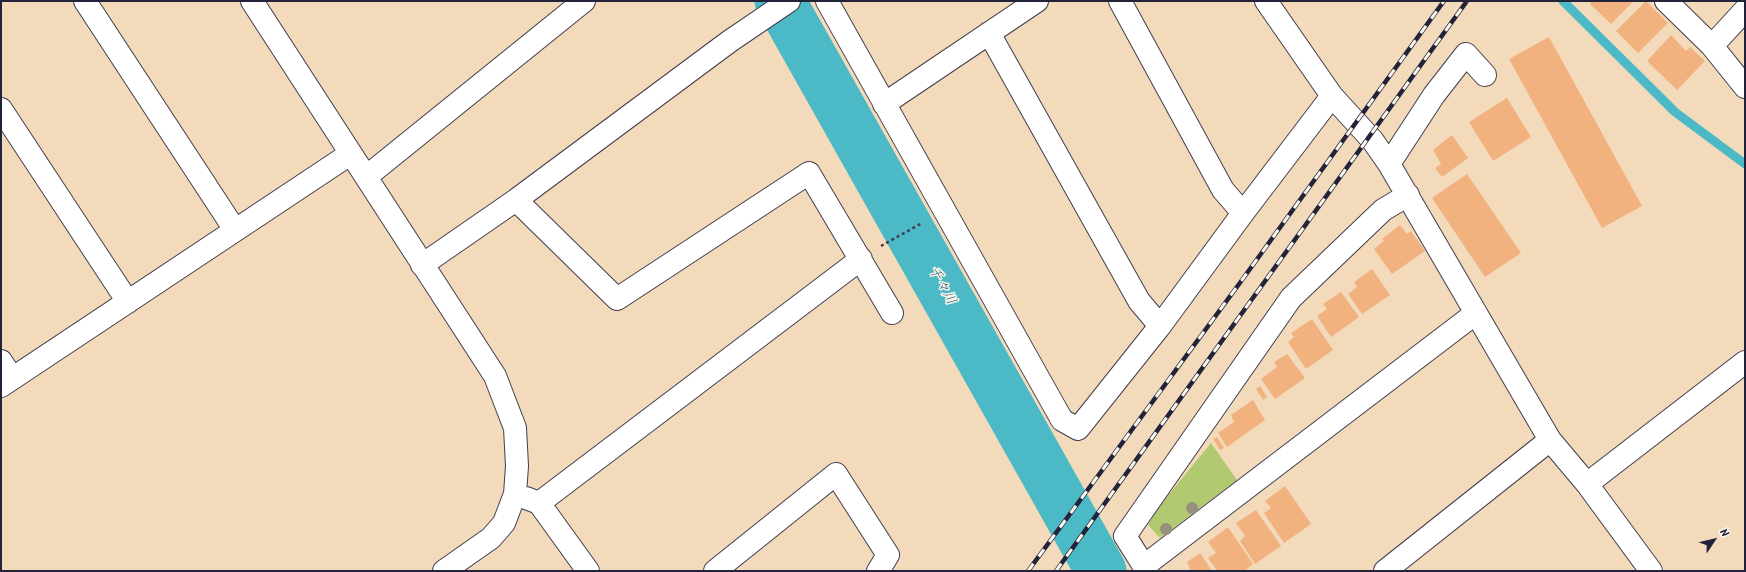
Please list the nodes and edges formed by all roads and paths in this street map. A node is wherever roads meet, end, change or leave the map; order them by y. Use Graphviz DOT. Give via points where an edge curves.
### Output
graph roads {
  1 [pos="86,1"];
  2 [pos="252,1"];
  3 [pos="584,1"];
  4 [pos="789,1"];
  5 [pos="827,1"];
  6 [pos="1037,1"];
  7 [pos="1120,1"];
  8 [pos="1266,1"];
  9 [pos="1666,1"];
  10 [pos="1745,10"];
  11 [pos="990,33"];
  12 [pos="1712,46"];
  13 [pos="1485,75"];
  14 [pos="1745,87"];
  15 [pos="1332,96"];
  16 [pos="884,104"];
  17 [pos="1,109"];
  18 [pos="350,154"];
  19 [pos="1389,164"];
  20 [pos="366,177"];
  21 [pos="1408,195"];
  22 [pos="516,200"];
  23 [pos="1243,213"];
  24 [pos="927,220"];
  25 [pos="235,230"];
  26 [pos="869,254"];
  27 [pos="422,265"];
  28 [pos="128,302"];
  29 [pos="892,313"];
  30 [pos="1476,313"];
  31 [pos="1160,326"];
  32 [pos="1745,362"];
  33 [pos="5,375"];
  34 [pos="1550,440"];
  35 [pos="1587,484"];
  36 [pos="515,494"];
  37 [pos="539,503"];
  38 [pos="1146,569"];
  39 [pos="444,571"];
  40 [pos="588,571"];
  41 [pos="715,571"];
  42 [pos="878,571"];
  43 [pos="1385,571"];
  44 [pos="1651,571"];
  1 -- 25 [label="street"];
  2 -- 18 [label="street"];
  3 -- 20 [label="street"];
  4 -- 22 [label="street" via="730,41"];
  5 -- 16 [label="street"];
  6 -- 11 [label="street"];
  7 -- 23 [label="street" via="1223,190"];
  8 -- 15 [label="street"];
  9 -- 12 [label="street"];
  10 -- 12 [label="street"];
  11 -- 16 [label="street"];
  11 -- 31 [label="street" via="1138,301"];
  12 -- 14 [label="street"];
  13 -- 19 [label="street" via="1466,54 1434,95"];
  15 -- 19 [label="street" via="1373,141"];
  15 -- 23 [label="street"];
  16 -- 31 [label="street" via="1062,420 1078,429"];
  17 -- 28 [label="street"];
  18 -- 20 [label="street"];
  18 -- 25 [label="street"];
  19 -- 21 [label="street"];
  20 -- 27 [label="street"];
  21 -- 30 [label="street"];
  21 -- 38 [label="street" via="1383,210 1291,298 1125,536"];
  22 -- 26 [label="street" via="617,299 809,173"];
  22 -- 27 [label="street"];
  23 -- 31 [label="street"];
  24 -- 26 [label="path"];
  25 -- 28 [label="street"];
  26 -- 29 [label="street"];
  26 -- 37 [label="street"];
  27 -- 36 [label="street" via="495,376 515,428 518,466"];
  28 -- 33 [label="street"];
  30 -- 34 [label="street"];
  30 -- 38 [label="street"];
  32 -- 35 [label="street"];
  34 -- 35 [label="street"];
  34 -- 43 [label="street"];
  35 -- 44 [label="street"];
  36 -- 37 [label="street"];
  36 -- 39 [label="street" via="504,523 491,538"];
  37 -- 40 [label="street"];
  41 -- 42 [label="street" via="836,474 888,554"];
}
